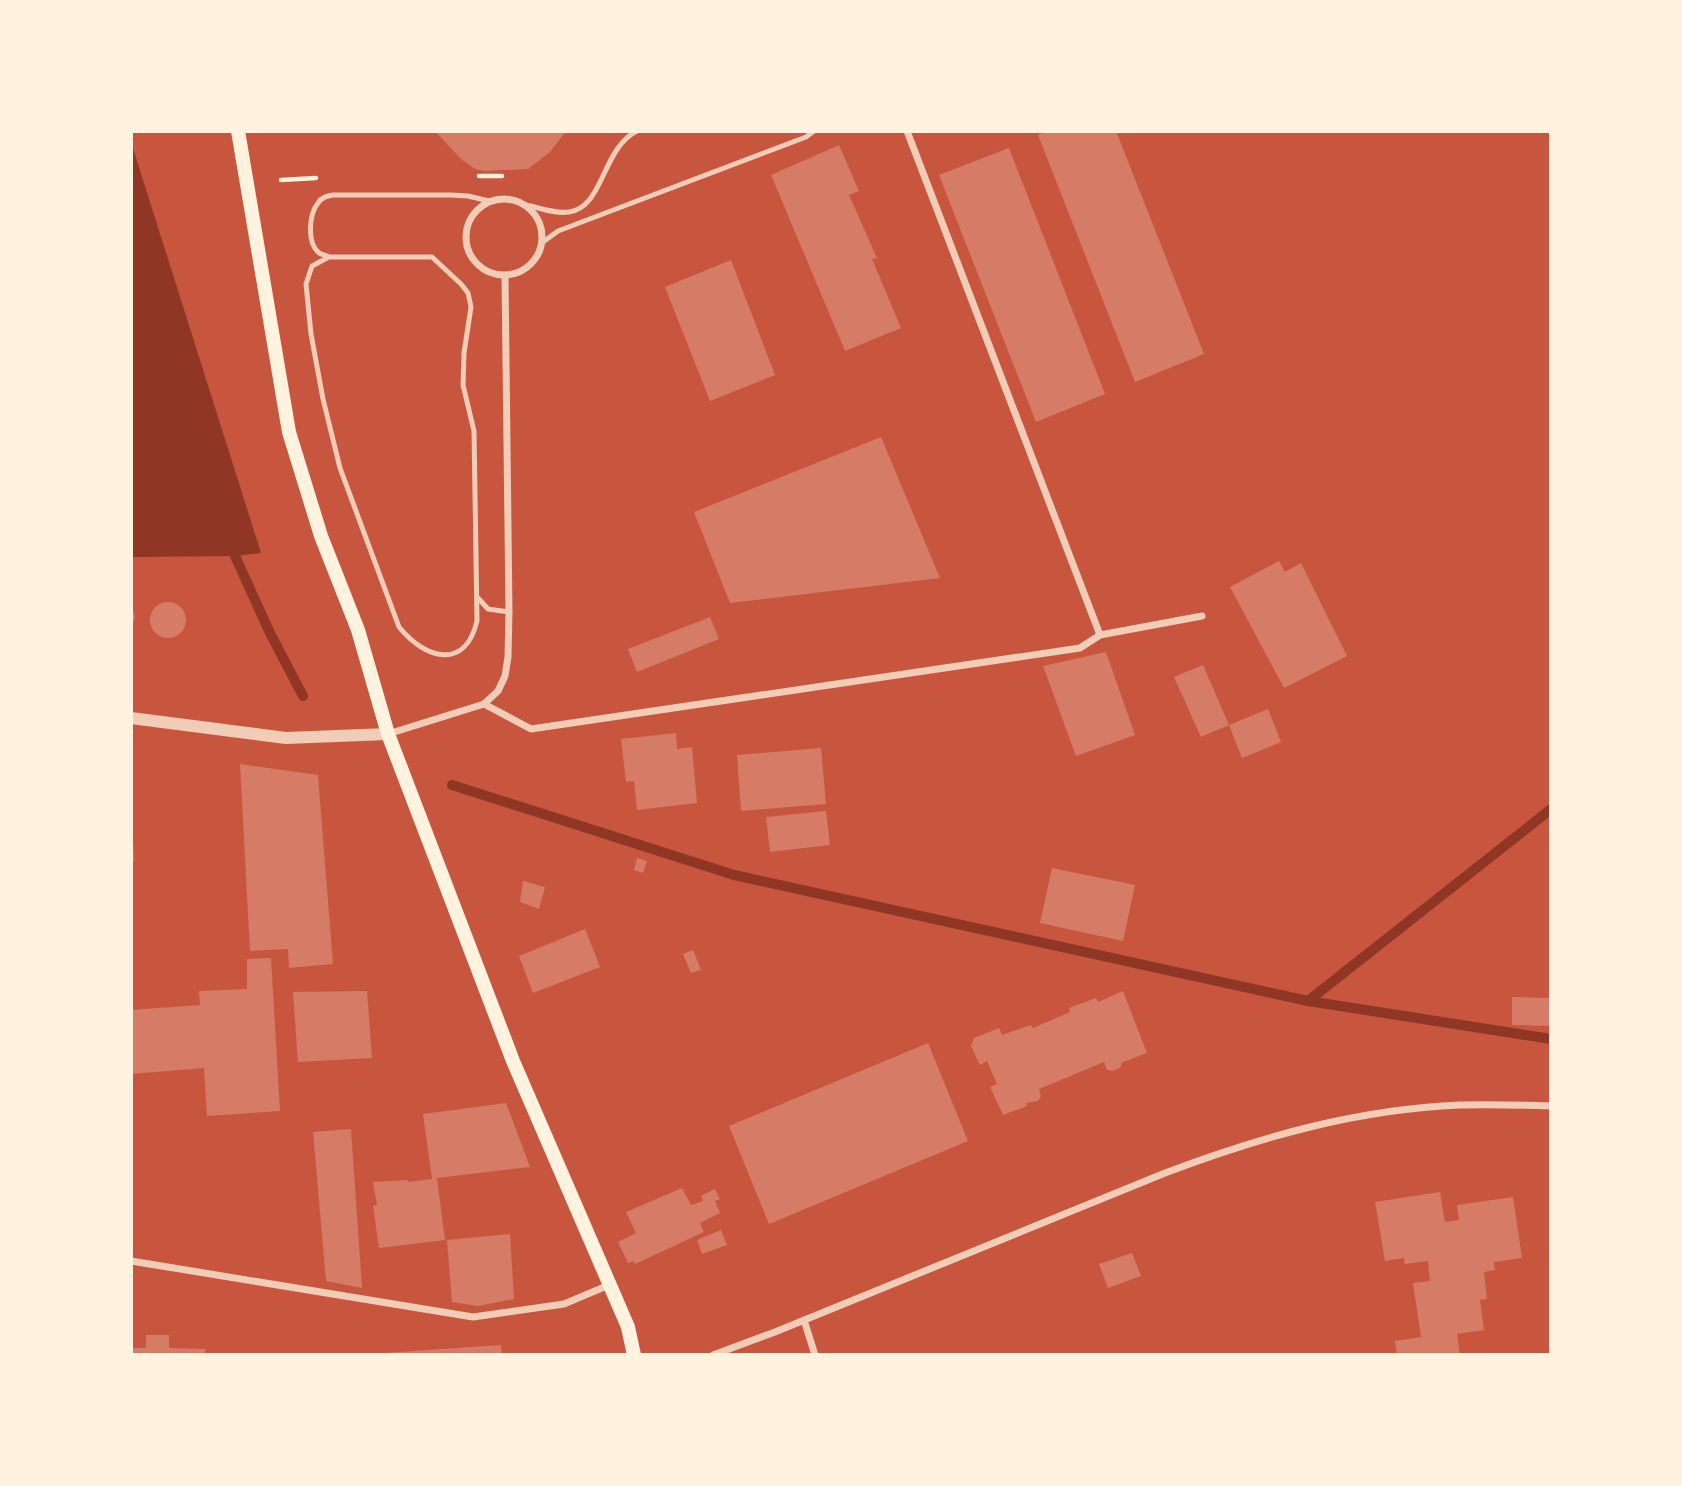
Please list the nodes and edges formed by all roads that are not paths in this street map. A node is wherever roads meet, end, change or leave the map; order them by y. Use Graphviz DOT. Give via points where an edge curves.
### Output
graph roads {
  1 [pos="238,131"];
  2 [pos="637,131"];
  3 [pos="814,131"];
  4 [pos="907,131"];
  5 [pos="489,201"];
  6 [pos="526,205"];
  7 [pos="543,242"];
  8 [pos="329,257"];
  9 [pos="505,276"];
  10 [pos="477,595"];
  11 [pos="509,611"];
  12 [pos="1202,616"];
  13 [pos="1100,635"];
  14 [pos="484,704"];
  15 [pos="131,718"];
  16 [pos="388,734"];
  17 [pos="1551,1106"];
  18 [pos="131,1261"];
  19 [pos="609,1285"];
  20 [pos="804,1320"];
  21 [pos="634,1355"];
  22 [pos="713,1355"];
  23 [pos="815,1355"];
  1 -- 16 [label="main road" via="289,432 321,537 358,630"];
  2 -- 6 [label="lane" via="616,148 585,205 568,212"];
  3 -- 7 [label="lane" via="558,231"];
  4 -- 13 [label="street"];
  5 -- 6 [label="street" via="514,199"];
  5 -- 8 [label="lane" via="451,195 324,197 312,214 311,235 318,252"];
  5 -- 9 [label="street" via="470,219 467,245 480,267"];
  6 -- 7 [label="street" via="540,221"];
  7 -- 9 [label="street" via="534,262"];
  8 -- 10 [label="lane" via="432,257 468,293 463,385 474,431"];
  8 -- 10 [label="lane" via="312,266 306,284 316,364 340,468 399,628 424,651 438,656 453,653 474,634"];
  9 -- 11 [label="street"];
  10 -- 11 [label="lane" via="484,607"];
  11 -- 14 [label="street" via="505,676"];
  12 -- 13 [label="street"];
  13 -- 14 [label="street" via="1080,648 531,729"];
  14 -- 16 [label="street"];
  15 -- 16 [label="street" via="286,738"];
  16 -- 19 [label="main road" via="513,1061"];
  17 -- 20 [label="street" via="1459,1105 1308,1126 1165,1173"];
  18 -- 19 [label="street" via="473,1317 564,1304"];
  19 -- 21 [label="main road" via="628,1327"];
  20 -- 22 [label="street"];
  20 -- 23 [label="street"];
}
